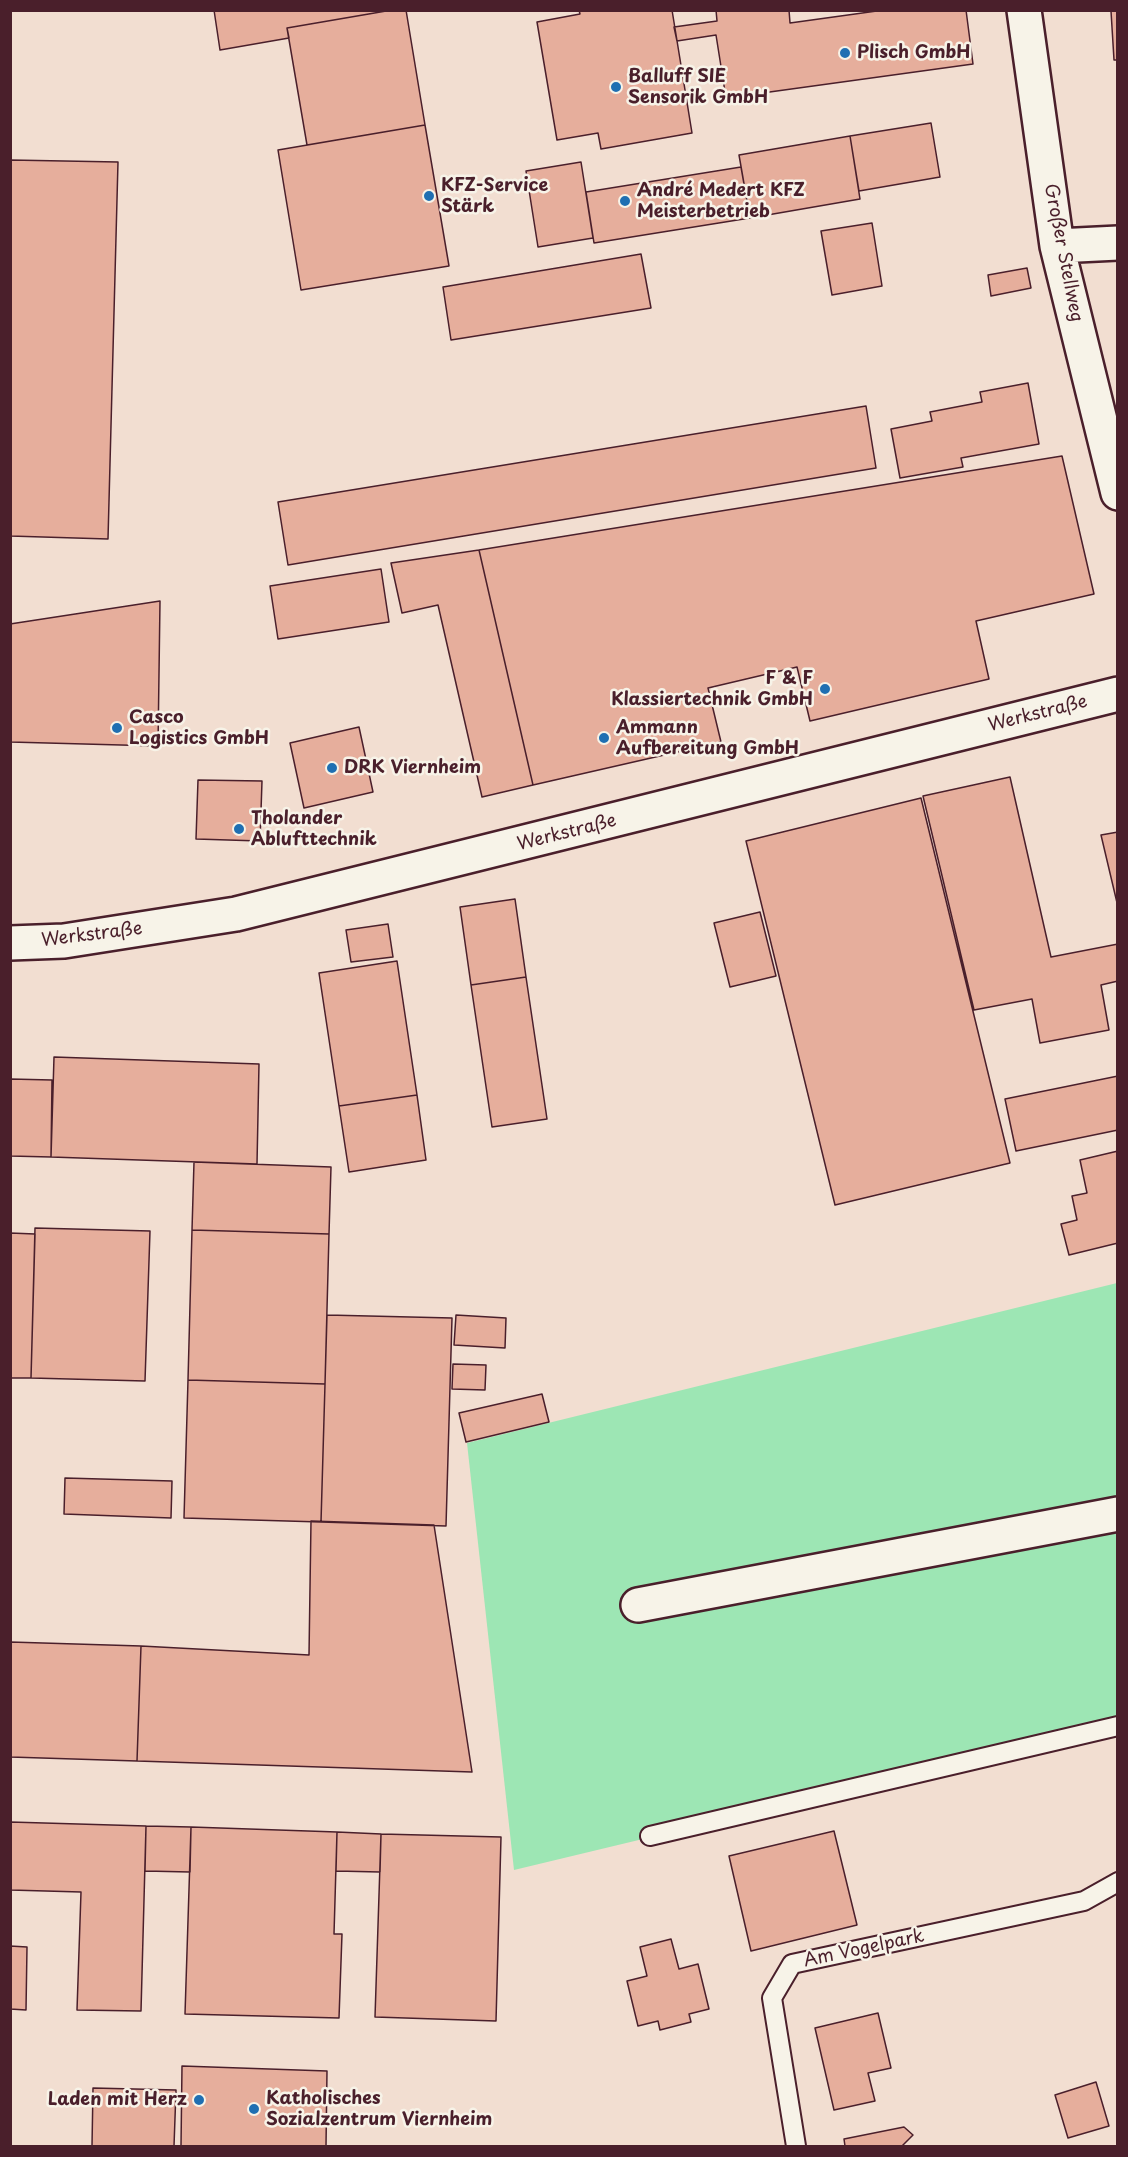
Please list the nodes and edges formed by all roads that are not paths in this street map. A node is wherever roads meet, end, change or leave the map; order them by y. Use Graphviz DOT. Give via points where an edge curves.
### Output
graph roads {
  1 [pos="1024,10"];
  2 [pos="1118,243"];
  3 [pos="1057,246"];
  4 [pos="1118,493"];
  5 [pos="1118,694"];
  6 [pos="10,944"];
  7 [pos="1118,1514"];
  8 [pos="638,1605"];
  9 [pos="1118,1726"];
  10 [pos="650,1836"];
  11 [pos="1118,1882"];
  12 [pos="796,2146"];
  1 -- 3 [label="street, Großer Stellweg"];
  2 -- 3 [label="street"];
  3 -- 4 [label="street, Großer Stellweg"];
  5 -- 6 [label="street, Werkstraße" via="236,914 64,941"];
  7 -- 8 [label="street"];
  9 -- 10 [label="lane"];
  11 -- 12 [label="lane, Am Vogelpark" via="1084,1901 792,1964 772,1998"];
}
